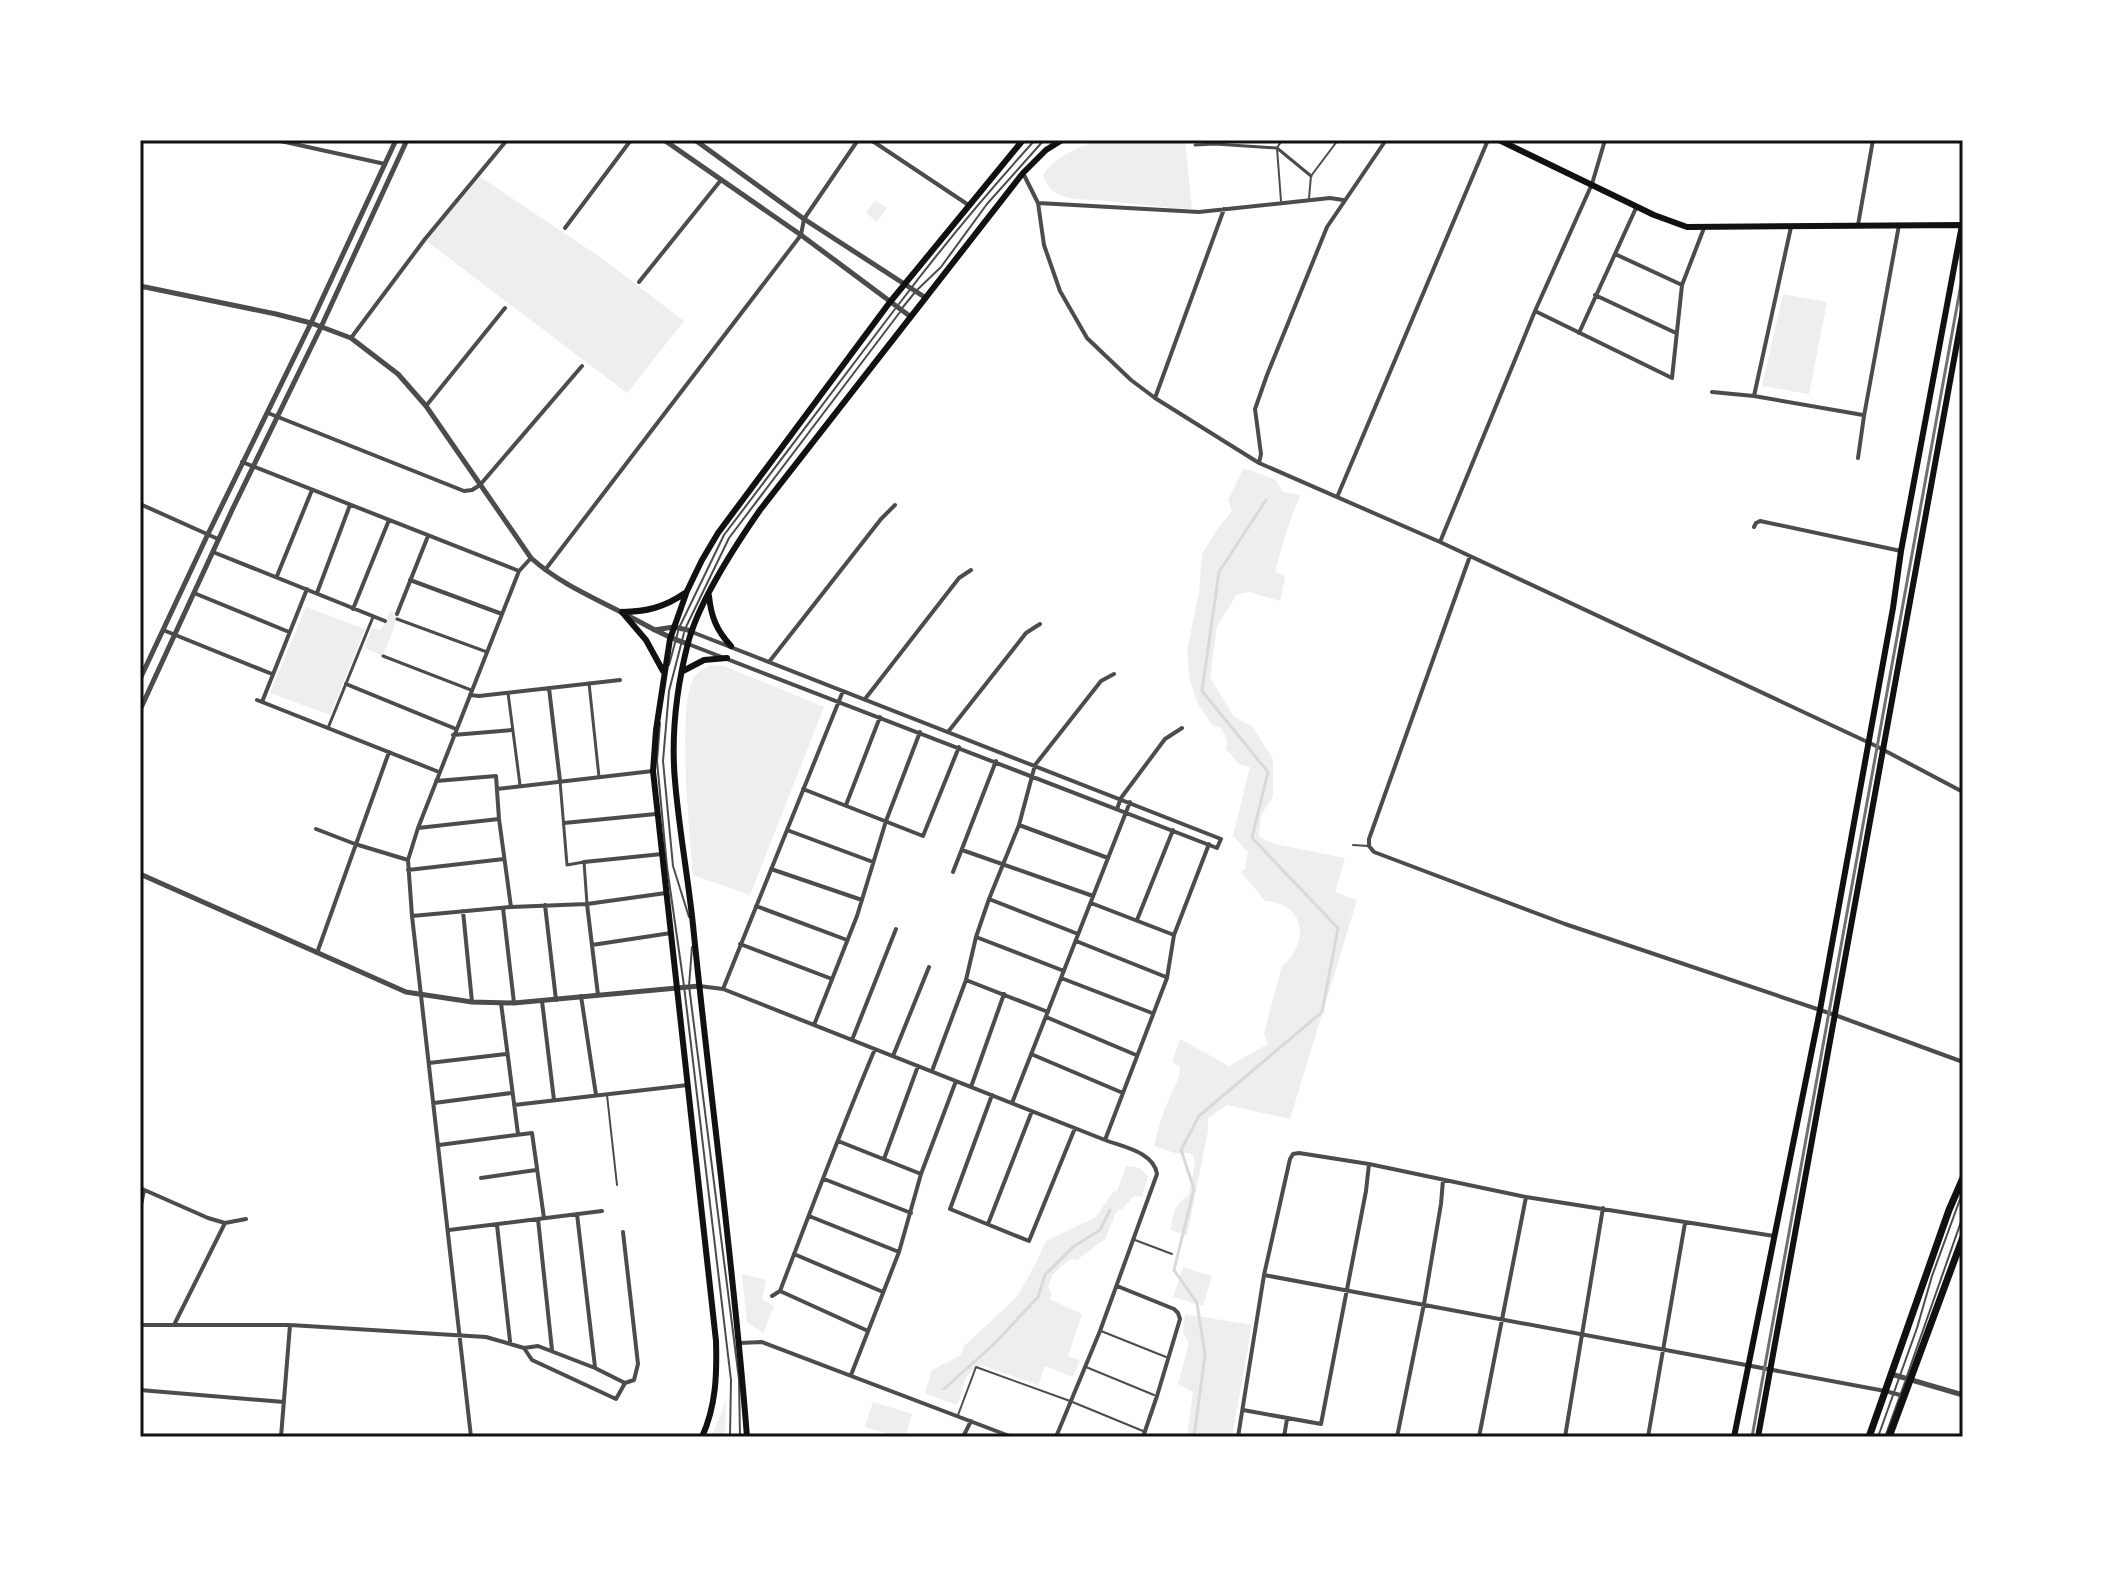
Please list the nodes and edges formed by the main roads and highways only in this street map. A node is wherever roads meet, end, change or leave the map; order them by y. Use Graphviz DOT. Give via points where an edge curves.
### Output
graph roads {
  1 [pos="1024,140"];
  2 [pos="1062,140"];
  3 [pos="1499,140"];
  4 [pos="1963,225"];
  5 [pos="1963,310"];
  6 [pos="687,591"];
  7 [pos="709,595"];
  8 [pos="682,629"];
  9 [pos="679,641"];
  10 [pos="731,646"];
  11 [pos="727,658"];
  12 [pos="683,671"];
  13 [pos="664,673"];
  14 [pos="1963,1178"];
  15 [pos="1963,1237"];
  16 [pos="1901,1377"];
  17 [pos="1895,1394"];
  18 [pos="702,1437"];
  19 [pos="747,1437"];
  20 [pos="1734,1437"];
  21 [pos="1758,1437"];
  22 [pos="1869,1437"];
  23 [pos="1887,1437"];
  1 -- 6 [label="main road" via="718,533"];
  2 -- 7 [label="main road" via="1023,173 760,510"];
  3 -- 4 [label="main road" via="1687,227"];
  4 -- 20 [label="main road" via="1820,1010"];
  5 -- 21 [label="main road"];
  6 -- 8 [label="main road"];
  6 -- 13 [label="main road" via="657,608 622,612"];
  7 -- 8 [label="main road"];
  7 -- 10 [label="main road" via="715,623"];
  8 -- 9 [label="main road"];
  8 -- 9 [label="main road"];
  9 -- 12 [label="main road"];
  9 -- 13 [label="main road"];
  11 -- 12 [label="main road" via="704,660"];
  12 -- 19 [label="main road" via="675,779"];
  13 -- 18 [label="main road" via="653,771 656,814 671,933 684,986 688,1085 716,1341 714,1400"];
  14 -- 16 [label="main road"];
  15 -- 16 [label="main road"];
  16 -- 17 [label="main road"];
  16 -- 17 [label="main road"];
  17 -- 22 [label="main road"];
  17 -- 23 [label="main road"];
}
